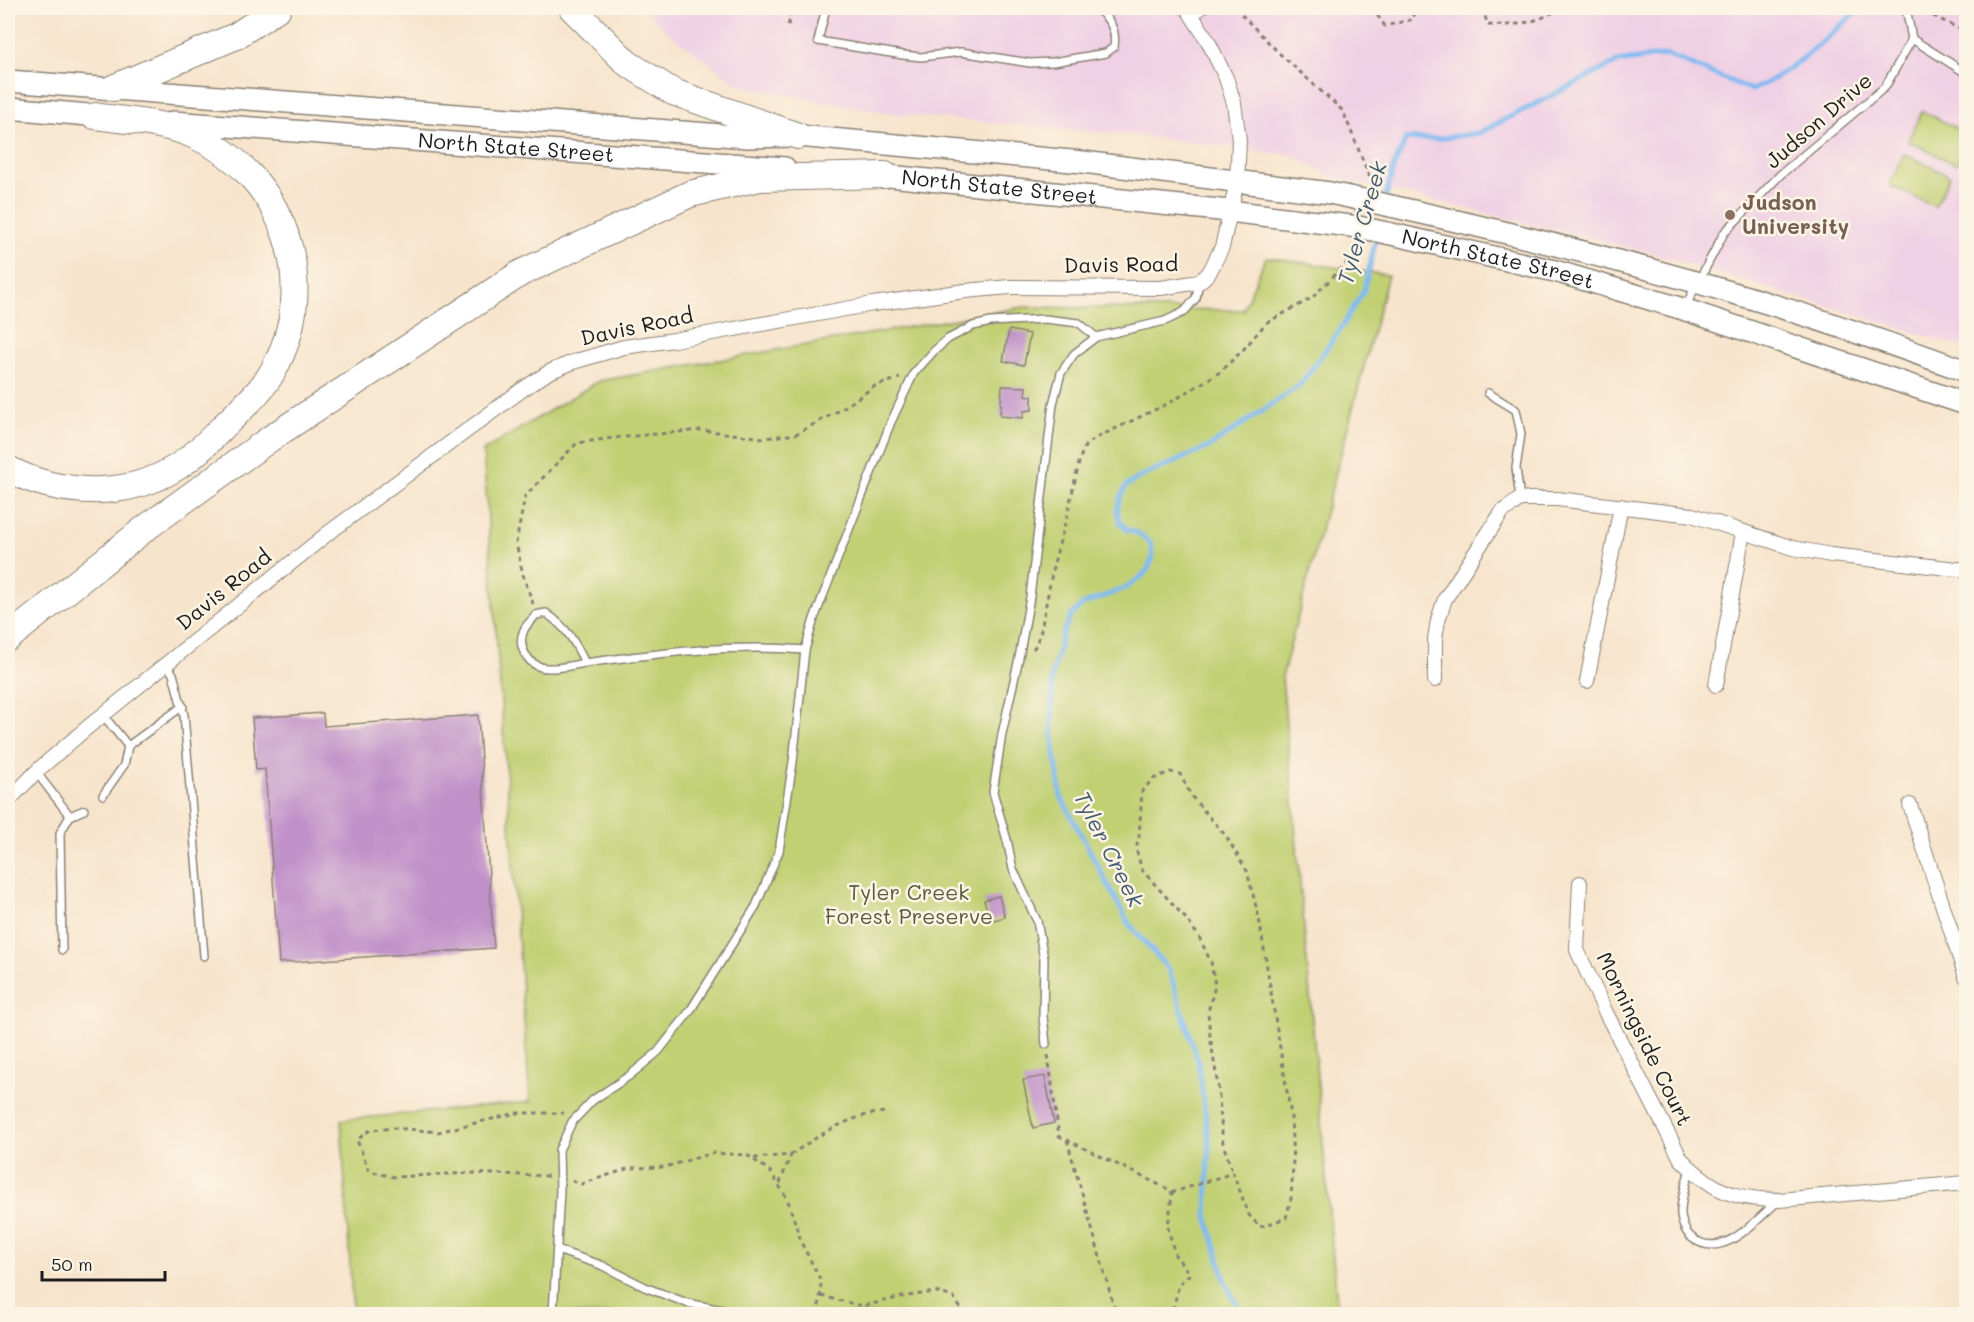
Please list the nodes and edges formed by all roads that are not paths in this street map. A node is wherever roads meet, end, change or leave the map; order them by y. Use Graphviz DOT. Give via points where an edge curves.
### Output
graph roads {
  1 [pos="278,8"];
  2 [pos="573,8"];
  3 [pos="826,8"];
  4 [pos="1096,8"];
  5 [pos="1205,8"];
  6 [pos="1906,8"];
  7 [pos="1190,12"];
  8 [pos="1912,39"];
  9 [pos="1966,73"];
  10 [pos="8,81"];
  11 [pos="113,88"];
  12 [pos="8,108"];
  13 [pos="95,116"];
  14 [pos="798,136"];
  15 [pos="885,175"];
  16 [pos="1237,182"];
  17 [pos="1230,211"];
  18 [pos="1199,282"];
  19 [pos="1698,282"];
  20 [pos="1683,309"];
  21 [pos="1096,337"];
  22 [pos="1966,371"];
  23 [pos="1488,393"];
  24 [pos="1966,404"];
  25 [pos="8,470"];
  26 [pos="1520,499"];
  27 [pos="1621,506"];
  28 [pos="1743,532"];
  29 [pos="1966,570"];
  30 [pos="8,638"];
  31 [pos="805,650"];
  32 [pos="585,663"];
  33 [pos="166,664"];
  34 [pos="1435,680"];
  35 [pos="1587,681"];
  36 [pos="1716,685"];
  37 [pos="183,706"];
  38 [pos="103,715"];
  39 [pos="128,746"];
  40 [pos="36,771"];
  41 [pos="103,795"];
  42 [pos="8,801"];
  43 [pos="1910,806"];
  44 [pos="84,810"];
  45 [pos="70,816"];
  46 [pos="1580,882"];
  47 [pos="62,950"];
  48 [pos="204,956"];
  49 [pos="1966,977"];
  50 [pos="1046,1044"];
  51 [pos="1690,1168"];
  52 [pos="1966,1183"];
  53 [pos="1779,1200"];
  54 [pos="556,1250"];
  55 [pos="553,1314"];
  56 [pos="742,1314"];
  1 -- 11 [label="highway" via="236,36"];
  2 -- 14 [label="highway" via="627,63 672,93"];
  3 -- 4 [label="lane" via="818,42 921,57 961,52 1030,63 1106,53 1114,47 1115,30"];
  5 -- 7 [label="lane"];
  6 -- 8 [label="lane"];
  7 -- 16 [label="street, Davis Road" via="1226,78 1234,103 1239,140"];
  8 -- 9 [label="lane"];
  8 -- 19 [label="lane, Judson Drive" via="1885,87 1780,175 1724,234"];
  10 -- 11 [label="main road, North State Street"];
  11 -- 14 [label="main road, North State Street" via="748,137"];
  12 -- 13 [label="main road, North State Street"];
  13 -- 15 [label="main road, North State Street"];
  13 -- 25 [label="highway" via="193,134 227,153 261,187 282,223 292,256 294,302 289,330 279,360 256,394 201,448 160,477 92,491 43,483"];
  14 -- 16 [label="main road, North State Street" via="1083,162"];
  15 -- 17 [label="main road, North State Street"];
  15 -- 30 [label="highway" via="759,178 690,194 521,273 271,438 143,530"];
  16 -- 17 [label="street, Davis Road"];
  16 -- 19 [label="main road, North State Street, bridge" via="1330,193 1368,192 1391,206 1523,235"];
  17 -- 18 [label="street, Davis Road" via="1216,262"];
  17 -- 20 [label="main road, North State Street, bridge" via="1387,233 1555,271"];
  18 -- 21 [label="lane" via="1196,298 1184,312 1165,321"];
  18 -- 33 [label="street, Davis Road" via="1161,288 1010,287 965,291 624,347 573,362 523,389 327,534"];
  19 -- 20 [label="lane, Judson Drive"];
  19 -- 22 [label="main road, North State Street"];
  20 -- 24 [label="main road, North State Street"];
  21 -- 31 [label="lane" via="1079,323 1045,319 991,322 973,326 934,351 914,373 883,444"];
  21 -- 50 [label="lane" via="1074,354 1061,374 1053,404 1030,597 993,792 1013,868 1037,921 1044,959"];
  23 -- 26 [label="lane" via="1516,410 1521,434 1516,468"];
  26 -- 27 [label="street"];
  26 -- 34 [label="street" via="1502,512 1445,599 1435,639"];
  27 -- 28 [label="street" via="1692,515"];
  27 -- 35 [label="street"];
  28 -- 29 [label="street" via="1831,555"];
  28 -- 36 [label="street"];
  31 -- 32 [label="lane" via="768,647"];
  31 -- 54 [label="lane" via="779,851 756,906 690,1011 657,1052 592,1100 572,1122 559,1150"];
  32 -- 32 [label="lane" via="573,637 546,613 536,615 524,630 522,644 527,659 538,667 550,669"];
  33 -- 37 [label="lane"];
  33 -- 38 [label="street, Davis Road"];
  37 -- 39 [label="lane"];
  37 -- 48 [label="lane"];
  38 -- 39 [label="lane"];
  38 -- 40 [label="street, Davis Road"];
  39 -- 41 [label="lane" via="124,765"];
  40 -- 42 [label="street, Davis Road"];
  40 -- 45 [label="lane"];
  43 -- 49 [label="street"];
  44 -- 45 [label="lane"];
  45 -- 47 [label="lane" via="60,833"];
  46 -- 51 [label="street, Morningside Court" via="1577,950 1681,1159"];
  51 -- 53 [label="street, Morningside Court" via="1723,1192 1750,1199"];
  51 -- 53 [label="lane" via="1681,1209 1682,1223 1701,1244 1727,1242"];
  52 -- 53 [label="street, Morningside Court"];
  54 -- 55 [label="lane"];
  54 -- 56 [label="lane" via="687,1303"];
}
